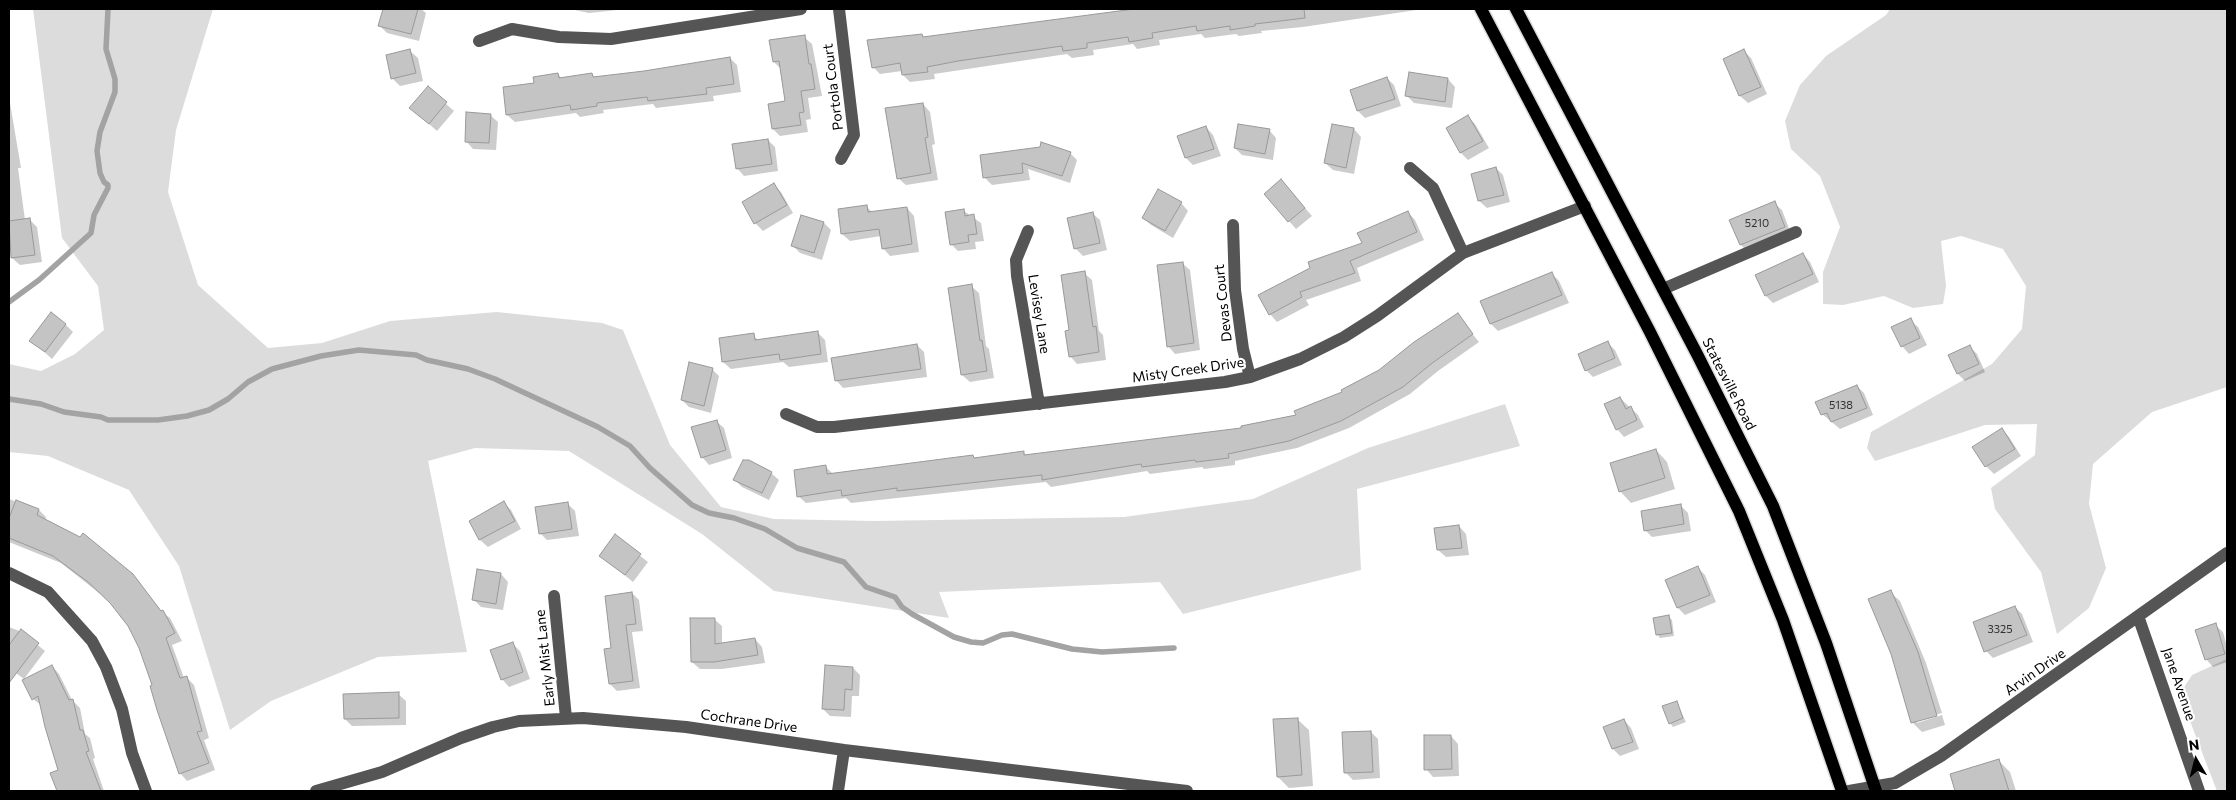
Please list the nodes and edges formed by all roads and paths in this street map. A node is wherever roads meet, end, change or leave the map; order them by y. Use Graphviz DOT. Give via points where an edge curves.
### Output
graph roads {
  1 [pos="801,9"];
  2 [pos="839,9"];
  3 [pos="1481,9"];
  4 [pos="1516,9"];
  5 [pos="479,41"];
  6 [pos="840,159"];
  7 [pos="1410,168"];
  8 [pos="1584,206"];
  9 [pos="1233,225"];
  10 [pos="1028,231"];
  11 [pos="1796,232"];
  12 [pos="1463,253"];
  13 [pos="1663,289"];
  14 [pos="1250,378"];
  15 [pos="1039,404"];
  16 [pos="786,414"];
  17 [pos="2227,552"];
  18 [pos="9,573"];
  19 [pos="554,596"];
  20 [pos="2138,616"];
  21 [pos="566,718"];
  22 [pos="844,750"];
  23 [pos="1875,789"];
  24 [pos="146,791"];
  25 [pos="316,791"];
  26 [pos="838,791"];
  27 [pos="1187,791"];
  28 [pos="1842,791"];
  29 [pos="1849,791"];
  30 [pos="2199,791"];
  1 -- 5 [label="street" via="611,39 559,37 512,29"];
  2 -- 6 [label="street, Portola Court" via="854,135"];
  3 -- 8 [label="main road"];
  4 -- 13 [label="main road, Statesville Road"];
  7 -- 12 [label="street" via="1433,188"];
  8 -- 12 [label="street, Misty Creek Drive"];
  8 -- 28 [label="main road" via="1739,511 1783,620"];
  9 -- 14 [label="street, Devas Court" via="1235,290"];
  10 -- 15 [label="street, Levisey Lane" via="1016,260 1017,276"];
  11 -- 13 [label="street"];
  12 -- 14 [label="street, Misty Creek Drive" via="1344,337 1300,359"];
  13 -- 23 [label="main road, Statesville Road" via="1773,506 1826,643"];
  14 -- 15 [label="street, Misty Creek Drive"];
  15 -- 16 [label="street, Misty Creek Drive" via="817,427"];
  17 -- 20 [label="street, Arvin Drive"];
  18 -- 24 [label="street" via="48,592 92,641 122,709 132,753"];
  19 -- 21 [label="street, Early Mist Lane"];
  20 -- 23 [label="street, Arvin Drive" via="1941,756 1907,778"];
  20 -- 30 [label="street, Jane Avenue"];
  21 -- 22 [label="street, Cochrane Drive" via="686,726"];
  21 -- 25 [label="street, Cochrane Drive" via="519,721 493,728 460,738 382,772"];
  22 -- 26 [label="street"];
  22 -- 27 [label="street, Cochrane Drive"];
  23 -- 29 [label="street, Arvin Drive"];
}
